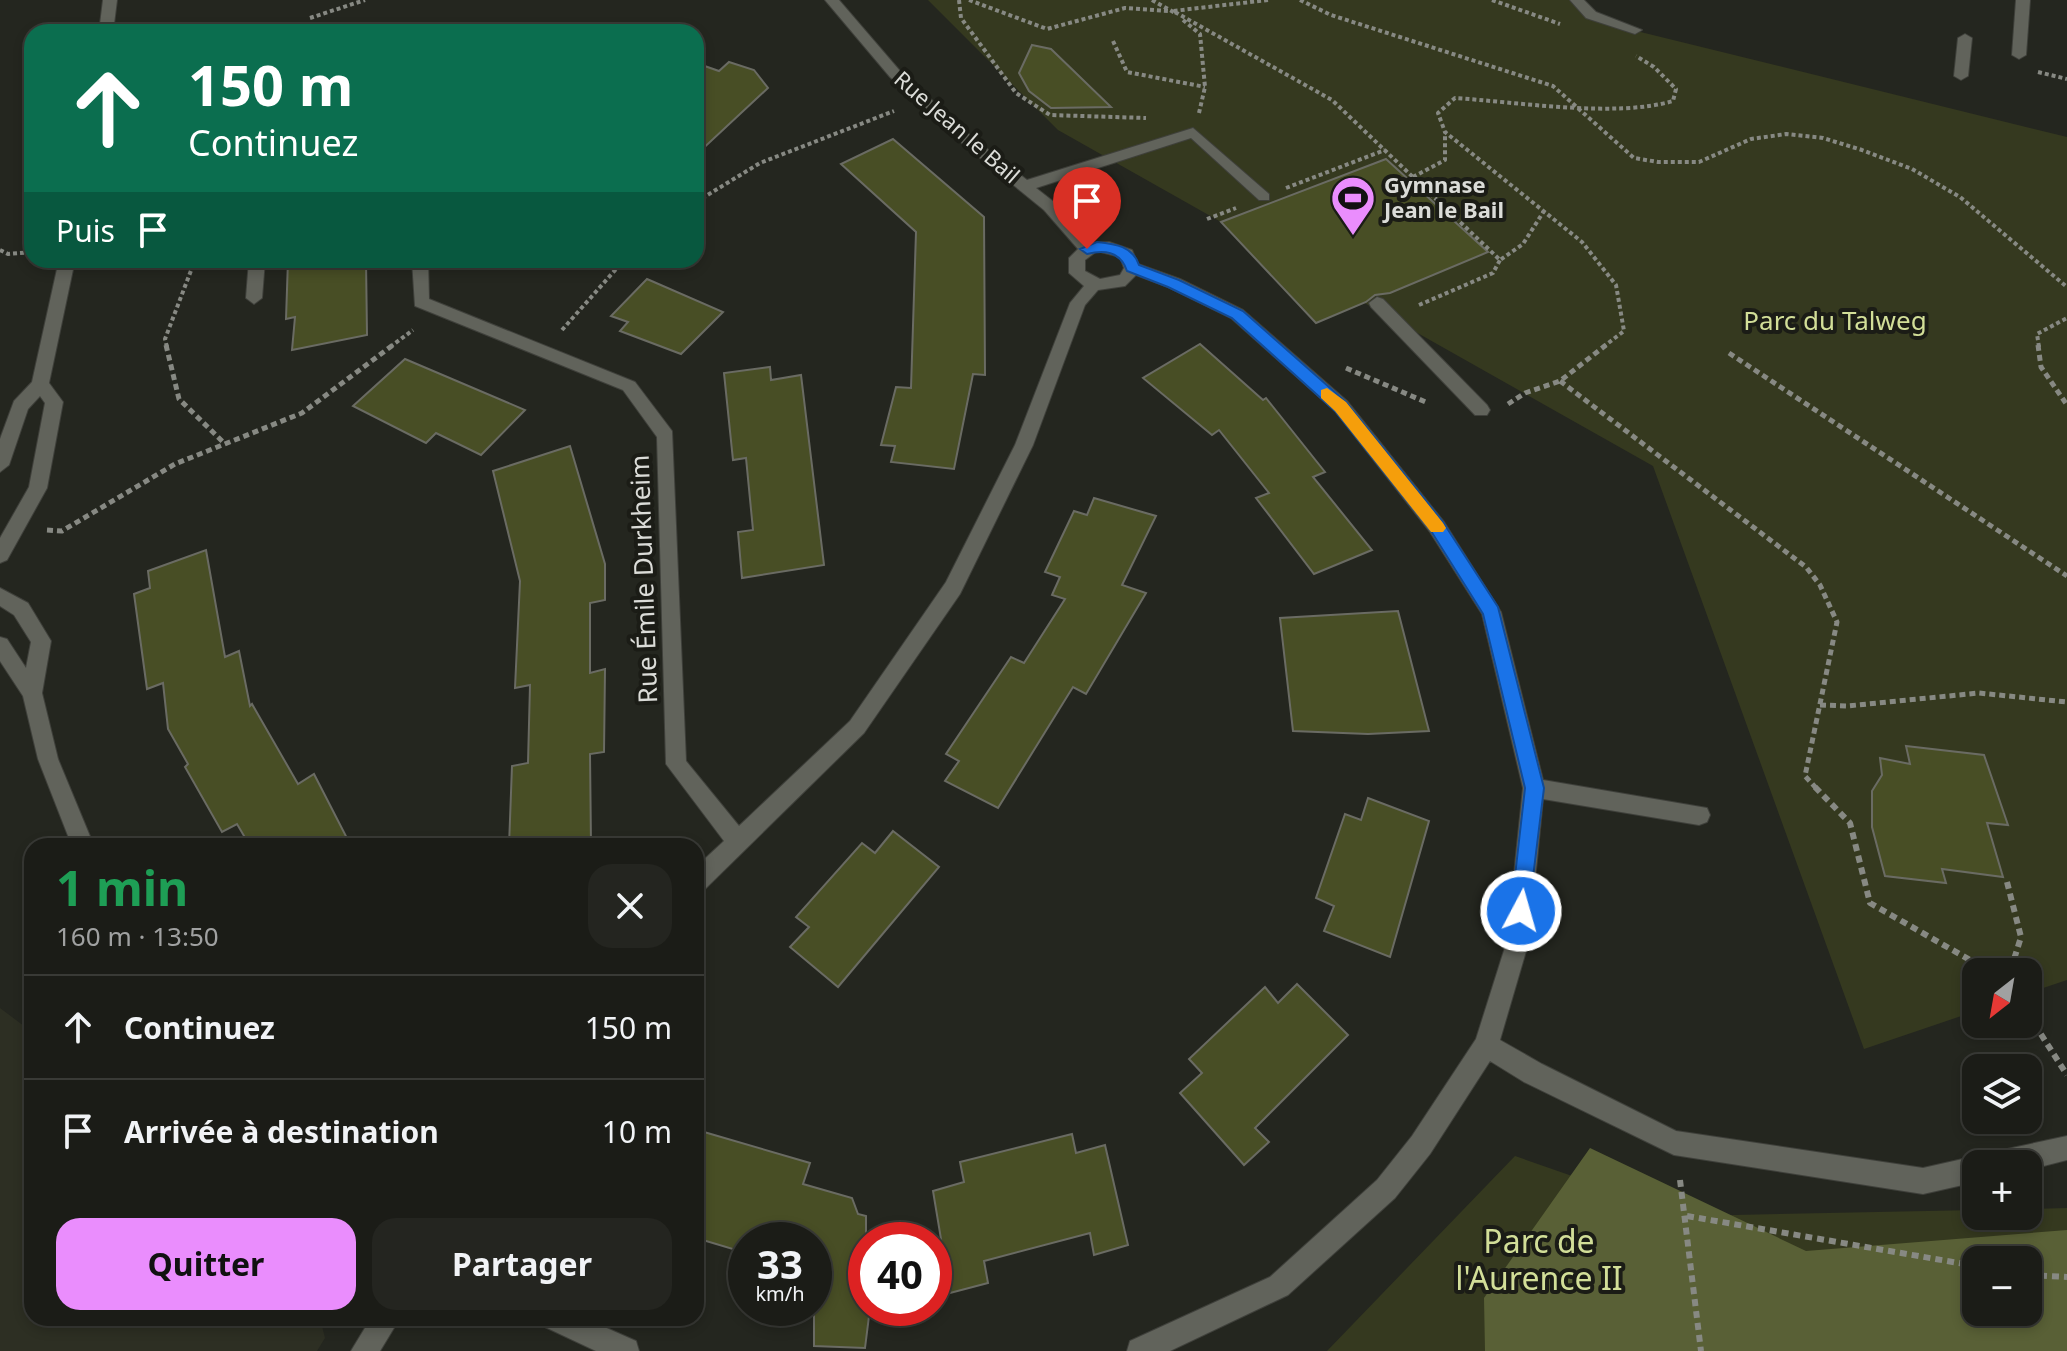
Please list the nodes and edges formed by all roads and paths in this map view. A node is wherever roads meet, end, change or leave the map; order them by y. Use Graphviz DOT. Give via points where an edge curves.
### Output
graph roads {
  1 [pos="110,0"];
  2 [pos="365,0"];
  3 [pos="832,0"];
  4 [pos="959,0"];
  5 [pos="969,0"];
  6 [pos="1152,0"];
  7 [pos="1268,0"];
  8 [pos="1300,0"];
  9 [pos="1492,0"];
  10 [pos="1577,0"];
  11 [pos="2023,0"];
  12 [pos="1173,11"];
  13 [pos="310,18"];
  14 [pos="107,24"];
  15 [pos="1571,29"];
  16 [pos="1635,30"];
  17 [pos="1965,38"];
  18 [pos="1113,41"];
  19 [pos="1629,51"];
  20 [pos="2019,55"];
  21 [pos="1961,76"];
  22 [pos="1205,87"];
  23 [pos="923,100"];
  24 [pos="1577,105"];
  25 [pos="1193,132"];
  26 [pos="1445,132"];
  27 [pos="1385,150"];
  28 [pos="1413,177"];
  29 [pos="1025,186"];
  30 [pos="704,197"];
  31 [pos="1264,197"];
  32 [pos="1544,211"];
  33 [pos="1207,219"];
  34 [pos="1087,249"];
  35 [pos="0,250"];
  36 [pos="24,253"];
  37 [pos="1500,260"];
  38 [pos="65,268"];
  39 [pos="191,268"];
  40 [pos="256,268"];
  41 [pos="422,268"];
  42 [pos="617,268"];
  43 [pos="1132,268"];
  44 [pos="1094,284"];
  45 [pos="2067,287"];
  46 [pos="1451,293"];
  47 [pos="254,298"];
  48 [pos="1377,303"];
  49 [pos="430,306"];
  50 [pos="2067,318"];
  51 [pos="542,351"];
  52 [pos="1729,353"];
  53 [pos="1297,368"];
  54 [pos="1560,381"];
  55 [pos="40,384"];
  56 [pos="2067,405"];
  57 [pos="1436,406"];
  58 [pos="1500,409"];
  59 [pos="1481,410"];
  60 [pos="224,443"];
  61 [pos="0,465"];
  62 [pos="17,530"];
  63 [pos="0,555"];
  64 [pos="2067,576"];
  65 [pos="0,596"];
  66 [pos="3,654"];
  67 [pos="32,693"];
  68 [pos="2067,702"];
  69 [pos="1820,705"];
  70 [pos="1534,788"];
  71 [pos="1699,815"];
  72 [pos="80,838"];
  73 [pos="738,842"];
  74 [pos="704,874"];
  75 [pos="2007,882"];
  76 [pos="1966,958"];
  77 [pos="2014,958"];
  78 [pos="2042,1036"];
  79 [pos="1486,1045"];
  80 [pos="2067,1075"];
  81 [pos="1674,1143"];
  82 [pos="2067,1148"];
  83 [pos="2042,1154"];
  84 [pos="1962,1172"];
  85 [pos="1687,1216"];
  86 [pos="1962,1264"];
  87 [pos="2042,1276"];
  88 [pos="2067,1277"];
  89 [pos="381,1326"];
  90 [pos="571,1326"];
  91 [pos="364,1351"];
  92 [pos="626,1351"];
  93 [pos="1140,1351"];
  94 [pos="1701,1351"];
  1 -- 14 [label="street"];
  2 -- 13 [label="path"];
  3 -- 23 [label="street, Rue Jean le Bail"];
  4 -- 25 [label="path" via="961,18 1016,93 1050,115 1140,116"];
  5 -- 12 [label="path" via="1047,29 1125,8"];
  6 -- 12 [label="path"];
  7 -- 12 [label="path"];
  8 -- 24 [label="path" via="1331,15 1553,86"];
  9 -- 15 [label="path"];
  10 -- 16 [label="street" via="1591,15"];
  11 -- 20 [label="street"];
  12 -- 22 [label="path" via="1200,34"];
  12 -- 27 [label="path" via="1332,100"];
  17 -- 21 [label="street"];
  18 -- 22 [label="path" via="1127,72"];
  19 -- 24 [label="path" via="1676,89 1673,101 1650,108"];
  22 -- 25 [label="path"];
  23 -- 29 [label="street, Rue Jean le Bail"];
  23 -- 30 [label="path" via="760,163"];
  24 -- 26 [label="path" via="1455,98 1438,113"];
  24 -- 45 [label="path" via="1634,158 1658,162 1699,162 1751,139 1786,134 1862,150 1912,169 1960,197"];
  25 -- 29 [label="street"];
  25 -- 31 [label="street"];
  26 -- 28 [label="path" via="1445,160"];
  26 -- 32 [label="path"];
  27 -- 28 [label="path"];
  27 -- 31 [label="path"];
  28 -- 37 [label="path"];
  29 -- 34 [label="street, Rue Jean le Bail"];
  31 -- 33 [label="path"];
  32 -- 37 [label="path" via="1523,244"];
  32 -- 54 [label="path" via="1582,242 1616,285 1624,331"];
  34 -- 43 [label="street" via="1119,250 1132,261"];
  34 -- 44 [label="street" via="1075,268"];
  35 -- 36 [label="path"];
  37 -- 46 [label="path" via="1493,273"];
  38 -- 55 [label="street"];
  39 -- 60 [label="path" via="165,339 179,399"];
  40 -- 47 [label="street"];
  41 -- 49 [label="street"];
  42 -- 51 [label="path"];
  43 -- 44 [label="street" via="1119,283"];
  43 -- 53 [label="street" via="1237,314"];
  44 -- 73 [label="street" via="1078,303 1024,445 953,588 857,727"];
  48 -- 59 [label="street"];
  49 -- 51 [label="street, Rue Émile Durkheim"];
  49 -- 60 [label="path" via="302,413"];
  50 -- 56 [label="path" via="2037,334 2041,367"];
  51 -- 73 [label="street, Rue Émile Durkheim" via="629,386 666,436 676,764"];
  52 -- 64 [label="path"];
  53 -- 57 [label="path" via="1351,368"];
  53 -- 70 [label="street" via="1341,406 1437,527 1491,612"];
  54 -- 58 [label="path"];
  54 -- 69 [label="path" via="1806,567 1837,622"];
  55 -- 61 [label="street" via="20,406"];
  55 -- 62 [label="street" via="54,402 38,488"];
  60 -- 62 [label="path" via="175,464 62,531"];
  62 -- 63 [label="street"];
  65 -- 67 [label="street" via="21,609 41,641"];
  66 -- 67 [label="street"];
  67 -- 72 [label="street" via="48,759"];
  68 -- 69 [label="path" via="1979,693"];
  69 -- 76 [label="path" via="1805,776 1850,823 1870,903"];
  70 -- 71 [label="street"];
  70 -- 79 [label="street" via="1518,941"];
  73 -- 74 [label="street"];
  75 -- 77 [label="path" via="2021,937"];
  78 -- 80 [label="path"];
  79 -- 81 [label="street"];
  79 -- 93 [label="street" via="1386,1189 1279,1286"];
  81 -- 84 [label="street" via="1923,1181"];
  81 -- 85 [label="path"];
  82 -- 83 [label="street"];
  85 -- 86 [label="path"];
  85 -- 94 [label="path"];
  87 -- 88 [label="path"];
  89 -- 91 [label="street"];
  90 -- 92 [label="street"];
}
